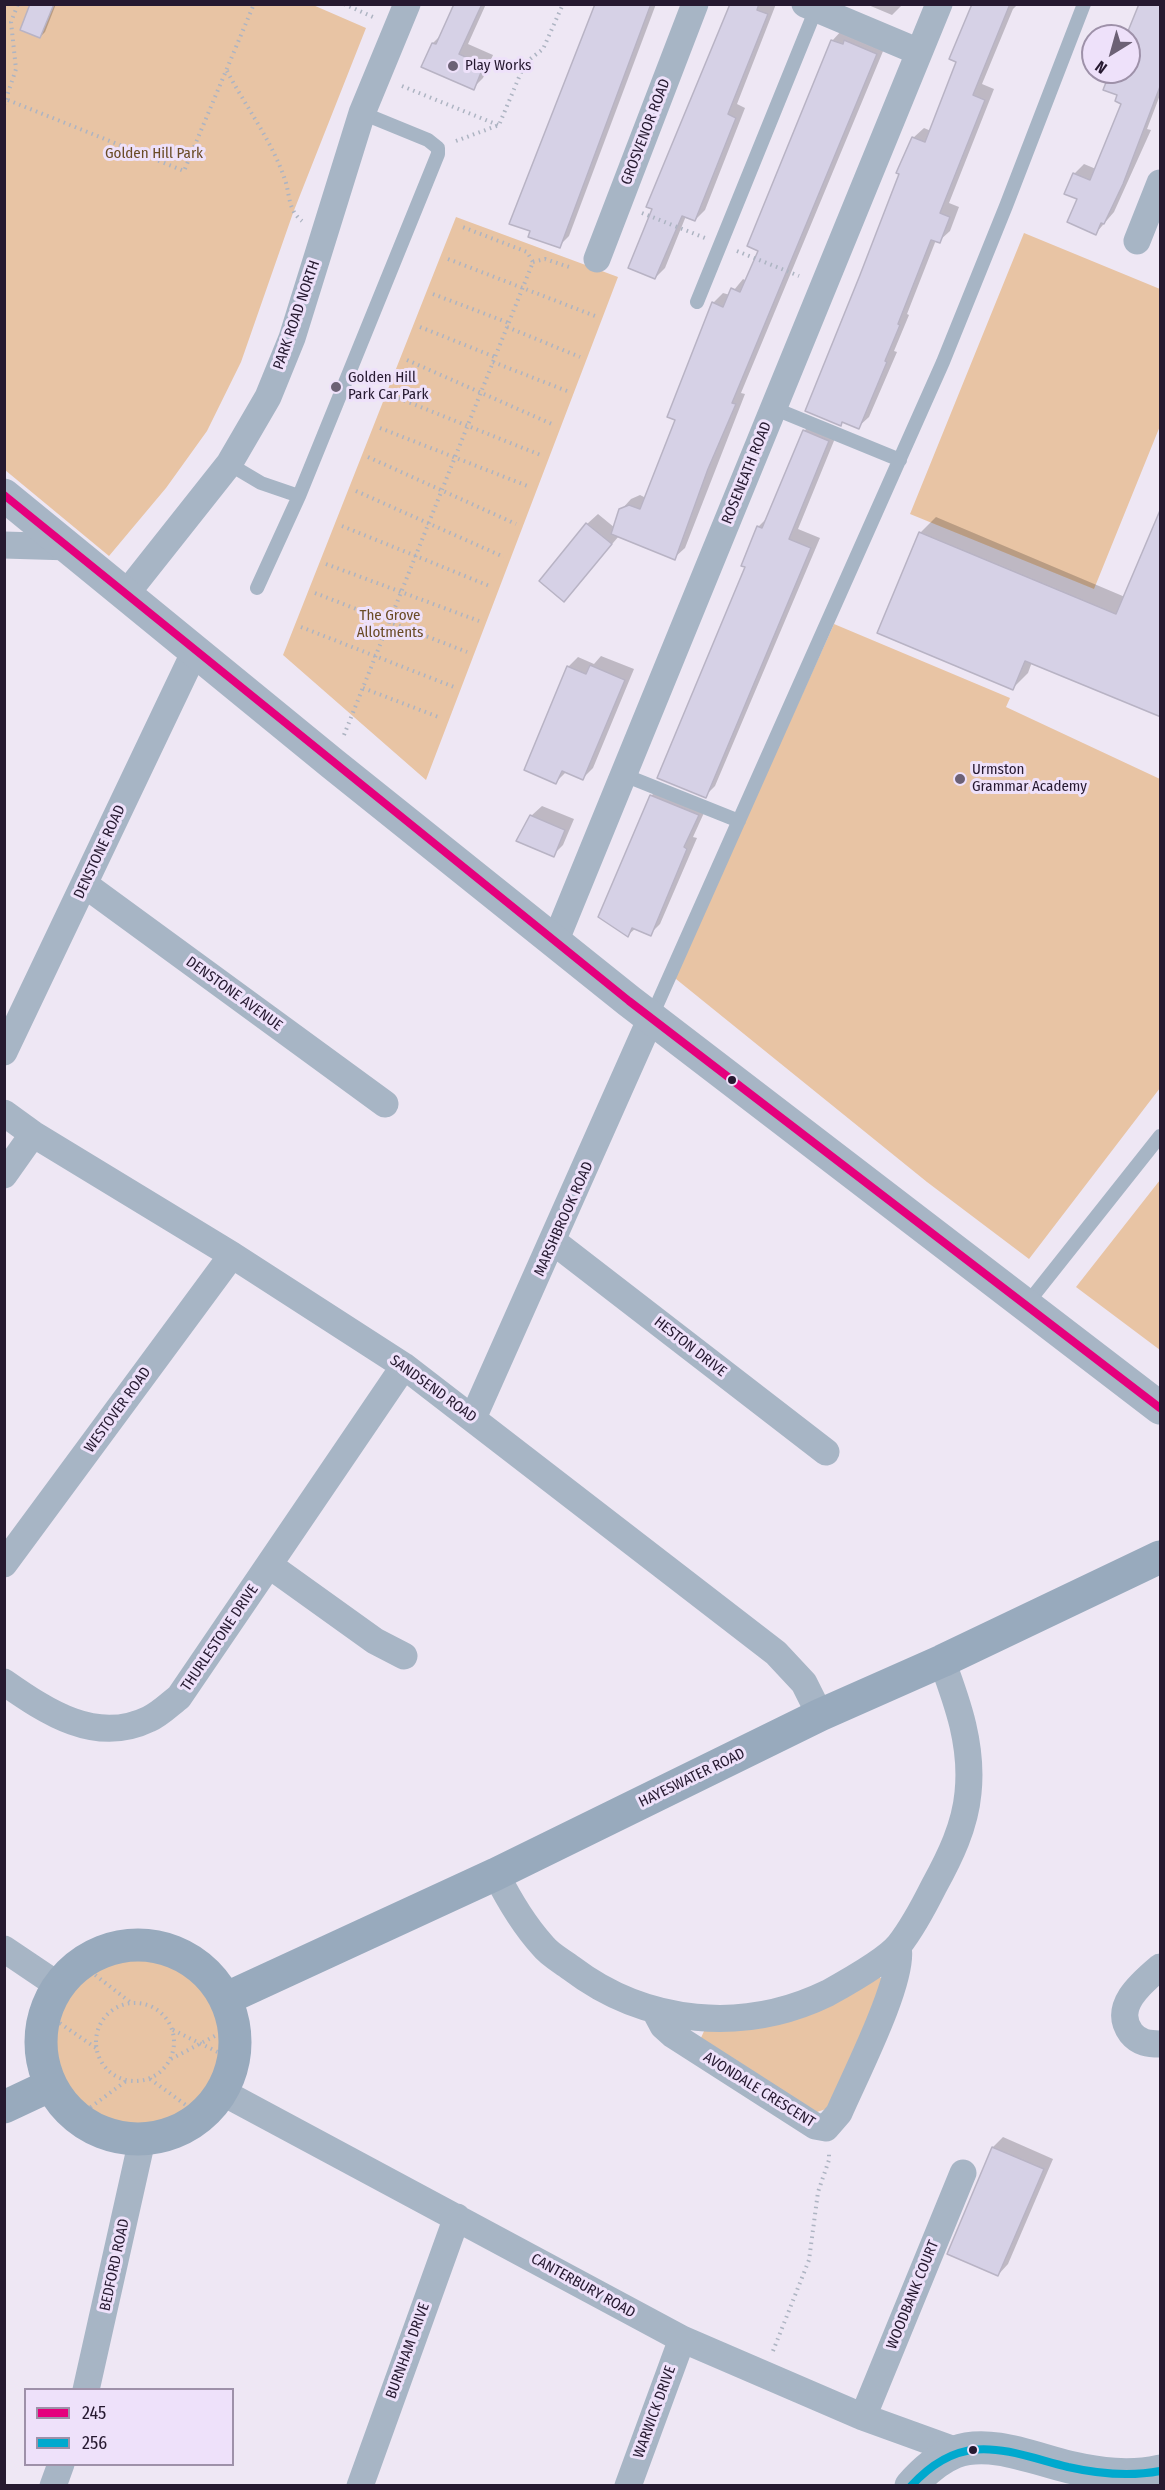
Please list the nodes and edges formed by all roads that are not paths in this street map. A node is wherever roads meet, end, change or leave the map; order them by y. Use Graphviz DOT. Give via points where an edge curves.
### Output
graph roads {
  1 [pos="695,4"];
  2 [pos="939,4"];
  3 [pos="1084,4"];
  4 [pos="813,6"];
  5 [pos="402,16"];
  6 [pos="919,52"];
  7 [pos="362,113"];
  8 [pos="1161,183"];
  9 [pos="1137,241"];
  10 [pos="597,259"];
  11 [pos="698,302"];
  12 [pos="773,408"];
  13 [pos="900,460"];
  14 [pos="229,464"];
  15 [pos="4,495"];
  16 [pos="298,496"];
  17 [pos="4,545"];
  18 [pos="70,547"];
  19 [pos="257,588"];
  20 [pos="126,594"];
  21 [pos="195,651"];
  22 [pos="624,775"];
  23 [pos="739,821"];
  24 [pos="84,884"];
  25 [pos="555,942"];
  26 [pos="651,1018"];
  27 [pos="4,1052"];
  28 [pos="385,1104"];
  29 [pos="4,1113"];
  30 [pos="33,1134"];
  31 [pos="1161,1136"];
  32 [pos="4,1175"];
  33 [pos="554,1242"];
  34 [pos="232,1255"];
  35 [pos="1026,1305"];
  36 [pos="404,1366"];
  37 [pos="1161,1408"];
  38 [pos="473,1418"];
  39 [pos="826,1452"];
  40 [pos="1161,1557"];
  41 [pos="4,1564"];
  42 [pos="269,1565"];
  43 [pos="404,1656"];
  44 [pos="942,1661"];
  45 [pos="4,1682"];
  46 [pos="819,1715"];
  47 [pos="496,1874"];
  48 [pos="898,1947"];
  49 [pos="4,1949"];
  50 [pos="1161,1967"];
  51 [pos="62,1987"];
  52 [pos="655,2011"];
  53 [pos="230,2013"];
  54 [pos="1161,2044"];
  55 [pos="51,2085"];
  56 [pos="222,2092"];
  57 [pos="4,2107"];
  58 [pos="142,2140"];
  59 [pos="963,2173"];
  60 [pos="457,2217"];
  61 [pos="682,2339"];
  62 [pos="86,2388"];
  63 [pos="863,2417"];
  64 [pos="957,2451"];
  65 [pos="60,2466"];
  66 [pos="1146,2478"];
  67 [pos="53,2486"];
  68 [pos="360,2486"];
  69 [pos="628,2486"];
  70 [pos="911,2486"];
  1 -- 10 [label="street, GROSVENOR ROAD"];
  2 -- 6 [label="street, ROSENEATH ROAD"];
  3 -- 13 [label="lane" via="1006,206"];
  4 -- 6 [label="street"];
  4 -- 11 [label="lane"];
  5 -- 7 [label="street, PARK ROAD NORTH"];
  6 -- 12 [label="street, ROSENEATH ROAD"];
  7 -- 14 [label="street, PARK ROAD NORTH" via="292,338 268,397"];
  7 -- 16 [label="lane" via="428,140 438,148 437,161"];
  8 -- 9 [label="street"];
  12 -- 13 [label="lane"];
  12 -- 22 [label="street, ROSENEATH ROAD"];
  13 -- 23 [label="lane"];
  14 -- 16 [label="lane" via="261,483"];
  14 -- 20 [label="street, PARK ROAD NORTH"];
  15 -- 18 [label="street"];
  16 -- 19 [label="lane"];
  17 -- 18 [label="street"];
  18 -- 20 [label="street"];
  20 -- 21 [label="street"];
  21 -- 24 [label="street, DENSTONE ROAD"];
  21 -- 25 [label="street"];
  22 -- 23 [label="lane"];
  22 -- 25 [label="street, ROSENEATH ROAD"];
  23 -- 26 [label="lane"];
  24 -- 27 [label="street, DENSTONE ROAD"];
  24 -- 28 [label="street, DENSTONE AVENUE"];
  25 -- 26 [label="street"];
  26 -- 33 [label="street, MARSHBROOK ROAD"];
  26 -- 35 [label="street"];
  29 -- 30 [label="street, SANDSEND ROAD"];
  30 -- 32 [label="street"];
  30 -- 34 [label="street, SANDSEND ROAD"];
  31 -- 35 [label="lane"];
  33 -- 38 [label="street, MARSHBROOK ROAD"];
  33 -- 39 [label="street, HESTON DRIVE"];
  34 -- 36 [label="street, SANDSEND ROAD"];
  34 -- 41 [label="street, WESTOVER ROAD"];
  35 -- 37 [label="street"];
  36 -- 38 [label="street, SANDSEND ROAD"];
  36 -- 42 [label="street, THURLESTONE DRIVE"];
  38 -- 46 [label="street, SANDSEND ROAD" via="776,1653 804,1683"];
  40 -- 44 [label="main road, HAYESWATER ROAD"];
  42 -- 43 [label="street" via="375,1641"];
  42 -- 45 [label="street, THURLESTONE DRIVE" via="179,1697 149,1719 112,1730 76,1724 44,1710"];
  44 -- 46 [label="main road, HAYESWATER ROAD"];
  44 -- 48 [label="street, AVONDALE CRESCENT" via="968,1742 968,1795 949,1858"];
  46 -- 47 [label="main road, HAYESWATER ROAD"];
  47 -- 52 [label="street, AVONDALE CRESCENT" via="514,1910 544,1948 608,1993"];
  47 -- 53 [label="main road, HAYESWATER ROAD"];
  48 -- 52 [label="street, AVONDALE CRESCENT" via="848,1982 809,2002 771,2014 704,2019"];
  48 -- 52 [label="street, AVONDALE CRESCENT" via="901,1957 894,1985 839,2113 826,2128 814,2126 693,2050 663,2026"];
  49 -- 51 [label="street"];
  50 -- 54 [label="street" via="1130,1997 1123,2014 1134,2037 1148,2044"];
  51 -- 53 [label="main road" via="106,1951 133,1945 161,1948 187,1958 209,1976"];
  51 -- 55 [label="main road" via="41,2037 43,2062"];
  53 -- 56 [label="main road" via="234,2060"];
  55 -- 57 [label="main road"];
  55 -- 58 [label="main road" via="76,2118 119,2138"];
  56 -- 58 [label="main road" via="201,2116 174,2133"];
  56 -- 60 [label="street, CANTERBURY ROAD"];
  58 -- 62 [label="street, BEDFORD ROAD"];
  59 -- 63 [label="street, WOODBANK COURT"];
  60 -- 61 [label="street, CANTERBURY ROAD"];
  60 -- 68 [label="street, BURNHAM DRIVE"];
  61 -- 63 [label="street, CANTERBURY ROAD"];
  61 -- 69 [label="street, WARWICK DRIVE"];
  63 -- 64 [label="street, CANTERBURY ROAD"];
  64 -- 66 [label="street" via="1011,2452 1105,2474"];
  64 -- 70 [label="street" via="935,2462"];
  65 -- 67 [label="street"];
}
